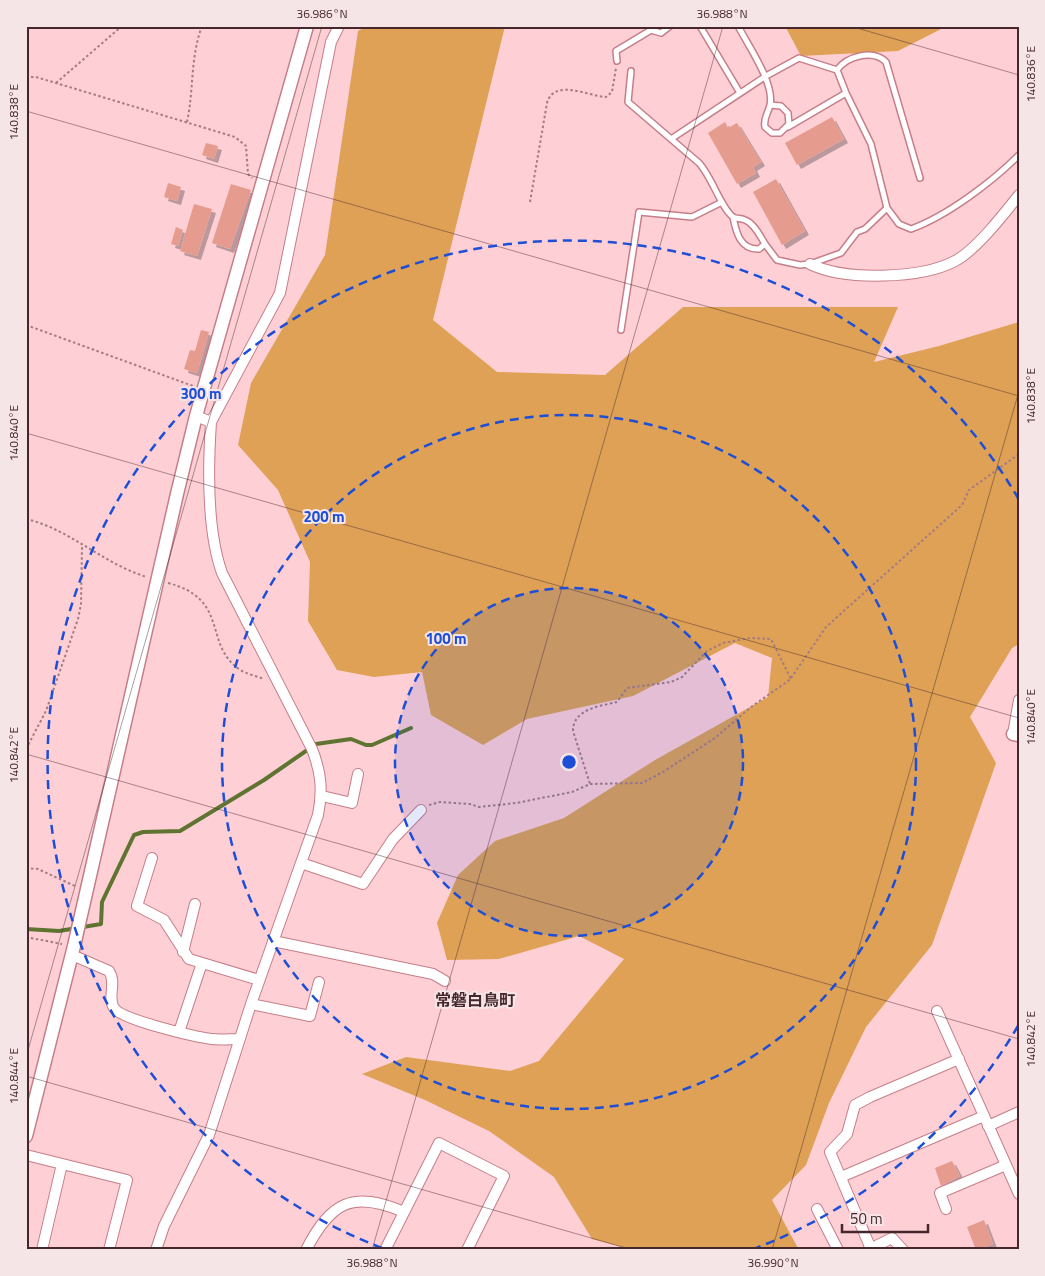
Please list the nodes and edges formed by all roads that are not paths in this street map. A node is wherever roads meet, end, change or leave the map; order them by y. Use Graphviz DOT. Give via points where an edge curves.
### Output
graph roads {
  1 [pos="307,26"];
  2 [pos="339,26"];
  3 [pos="670,26"];
  4 [pos="700,26"];
  5 [pos="738,26"];
  6 [pos="617,61"];
  7 [pos="837,70"];
  8 [pos="631,71"];
  9 [pos="766,76"];
  10 [pos="740,93"];
  11 [pos="846,94"];
  12 [pos="770,105"];
  13 [pos="787,128"];
  14 [pos="671,139"];
  15 [pos="1019,155"];
  16 [pos="920,178"];
  17 [pos="1019,195"];
  18 [pos="722,202"];
  19 [pos="886,208"];
  20 [pos="734,217"];
  21 [pos="764,244"];
  22 [pos="810,264"];
  23 [pos="621,330"];
  24 [pos="196,416"];
  25 [pos="211,422"];
  26 [pos="1019,700"];
  27 [pos="1016,734"];
  28 [pos="358,774"];
  29 [pos="322,796"];
  30 [pos="421,810"];
  31 [pos="152,858"];
  32 [pos="301,863"];
  33 [pos="194,904"];
  34 [pos="274,941"];
  35 [pos="73,951"];
  36 [pos="183,952"];
  37 [pos="202,963"];
  38 [pos="260,980"];
  39 [pos="445,981"];
  40 [pos="319,982"];
  41 [pos="251,1004"];
  42 [pos="937,1011"];
  43 [pos="179,1032"];
  44 [pos="239,1039"];
  45 [pos="959,1059"];
  46 [pos="1019,1112"];
  47 [pos="984,1116"];
  48 [pos="988,1126"];
  49 [pos="26,1136"];
  50 [pos="26,1155"];
  51 [pos="62,1164"];
  52 [pos="1006,1165"];
  53 [pos="841,1177"];
  54 [pos="1019,1194"];
  55 [pos="817,1209"];
  56 [pos="946,1209"];
  57 [pos="404,1212"];
  58 [pos="158,1249"];
  59 [pos="869,1249"];
  60 [pos="42,1250"];
  61 [pos="109,1250"];
  62 [pos="306,1250"];
  63 [pos="385,1250"];
  64 [pos="466,1250"];
  65 [pos="838,1250"];
  66 [pos="902,1250"];
  1 -- 24 [label="street"];
  2 -- 25 [label="street" via="331,42 280,293"];
  3 -- 6 [label="lane" via="661,33 651,30 616,50"];
  4 -- 10 [label="lane"];
  5 -- 9 [label="lane"];
  7 -- 9 [label="lane" via="799,58"];
  7 -- 11 [label="lane"];
  7 -- 16 [label="lane" via="842,63 867,54 876,55 886,62"];
  8 -- 14 [label="lane" via="628,102"];
  9 -- 10 [label="lane"];
  9 -- 12 [label="lane"];
  10 -- 14 [label="lane"];
  11 -- 13 [label="lane"];
  11 -- 19 [label="lane" via="870,144"];
  12 -- 13 [label="lane" via="781,106 788,113"];
  12 -- 13 [label="lane" via="764,122 767,131 776,134"];
  14 -- 18 [label="lane" via="708,173"];
  15 -- 19 [label="lane" via="998,175 926,224 911,230 899,224"];
  17 -- 22 [label="street" via="976,244 956,261 937,268 883,277 824,270"];
  18 -- 20 [label="lane"];
  18 -- 23 [label="lane" via="692,217 639,212"];
  19 -- 22 [label="lane" via="865,229 857,232 842,252"];
  20 -- 21 [label="lane" via="747,220"];
  20 -- 21 [label="lane" via="737,236 746,245 752,250"];
  21 -- 22 [label="lane" via="777,260 800,266"];
  24 -- 25 [label="street"];
  24 -- 35 [label="street"];
  25 -- 29 [label="street" via="209,459 216,557 311,747 320,770"];
  26 -- 27 [label="street"];
  28 -- 29 [label="street" via="352,803"];
  29 -- 32 [label="street"];
  30 -- 32 [label="street" via="393,839 363,884"];
  31 -- 36 [label="street" via="137,906 164,920"];
  32 -- 34 [label="street"];
  33 -- 36 [label="street"];
  34 -- 38 [label="street"];
  34 -- 39 [label="street" via="434,974"];
  35 -- 43 [label="street" via="109,971 113,982 112,1004 121,1014"];
  35 -- 49 [label="street"];
  36 -- 37 [label="street" via="189,959"];
  37 -- 38 [label="street"];
  37 -- 43 [label="street"];
  38 -- 41 [label="street"];
  40 -- 41 [label="street" via="310,1016"];
  41 -- 44 [label="street"];
  42 -- 45 [label="street"];
  43 -- 44 [label="street" via="210,1039"];
  44 -- 58 [label="street" via="209,1136 164,1226"];
  45 -- 47 [label="street"];
  45 -- 53 [label="street" via="855,1105 847,1134 830,1152"];
  46 -- 48 [label="street"];
  47 -- 48 [label="street"];
  47 -- 53 [label="street"];
  48 -- 52 [label="street"];
  50 -- 51 [label="street"];
  51 -- 60 [label="street"];
  51 -- 61 [label="street" via="127,1180"];
  52 -- 54 [label="street"];
  52 -- 56 [label="street" via="940,1193"];
  53 -- 59 [label="street"];
  55 -- 65 [label="street"];
  57 -- 62 [label="street" via="370,1201 340,1206 327,1216"];
  57 -- 63 [label="street"];
  57 -- 64 [label="street" via="438,1143 504,1176"];
  59 -- 66 [label="street" via="892,1238"];
}
